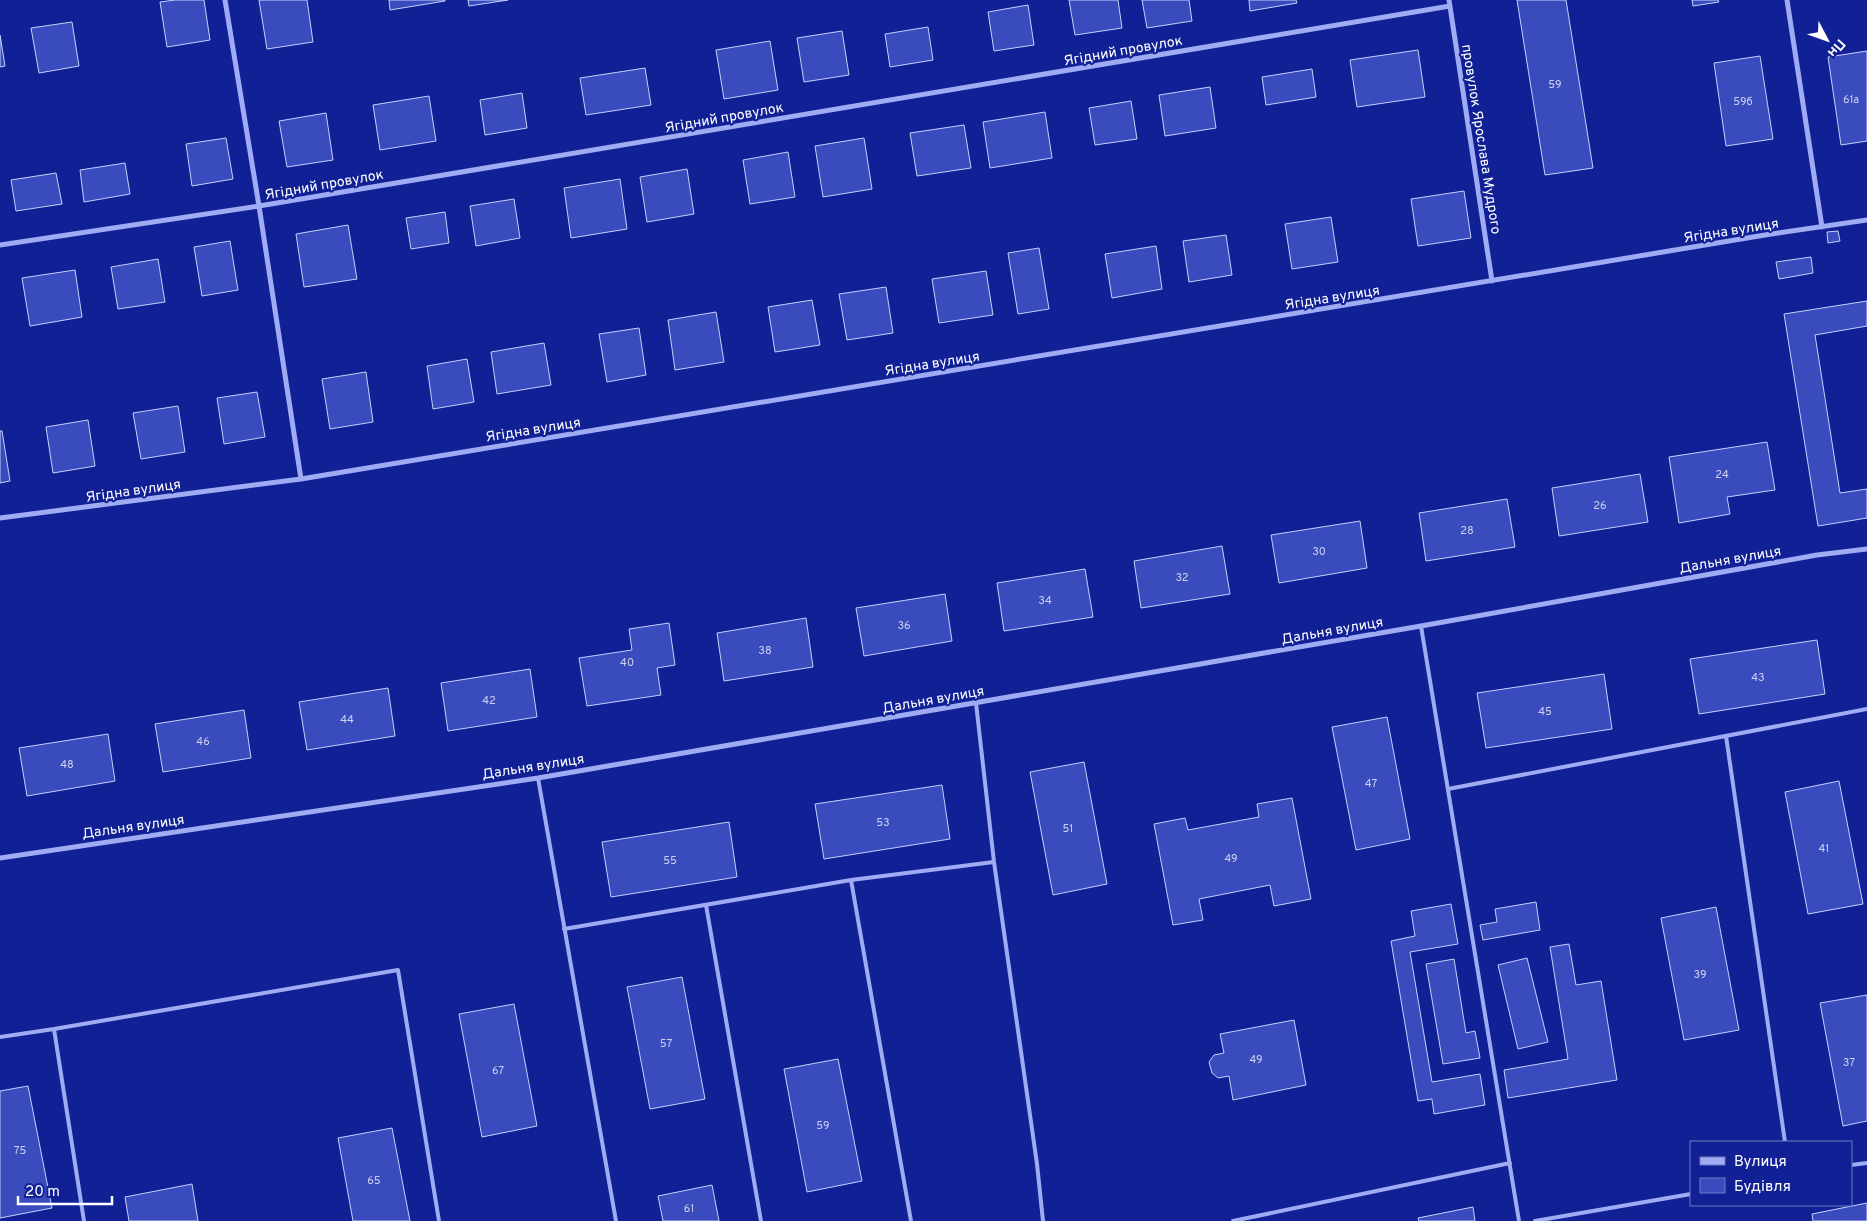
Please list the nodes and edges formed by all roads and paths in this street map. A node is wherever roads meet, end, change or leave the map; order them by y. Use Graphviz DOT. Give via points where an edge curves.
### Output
graph roads {
  1 [pos="225,0"];
  2 [pos="1449,0"];
  3 [pos="1786,0"];
  4 [pos="1450,6"];
  5 [pos="259,206"];
  6 [pos="1867,220"];
  7 [pos="1822,227"];
  8 [pos="0,244"];
  9 [pos="1492,282"];
  10 [pos="301,479"];
  11 [pos="0,518"];
  12 [pos="1867,549"];
  13 [pos="1421,626"];
  14 [pos="976,703"];
  15 [pos="1867,709"];
  16 [pos="1726,736"];
  17 [pos="538,778"];
  18 [pos="1448,789"];
  19 [pos="0,858"];
  20 [pos="994,862"];
  21 [pos="851,880"];
  22 [pos="706,905"];
  23 [pos="564,929"];
  24 [pos="54,1030"];
  25 [pos="0,1037"];
  26 [pos="1785,1141"];
  27 [pos="1867,1162"];
  28 [pos="1510,1163"];
  29 [pos="1852,1165"];
  30 [pos="1690,1194"];
  31 [pos="84,1221"];
  32 [pos="439,1221"];
  33 [pos="616,1221"];
  34 [pos="760,1221"];
  35 [pos="911,1221"];
  36 [pos="1043,1221"];
  37 [pos="1232,1221"];
  38 [pos="1519,1221"];
  39 [pos="1535,1221"];
  1 -- 5 [label="street"];
  2 -- 4 [label="street, провулок Ярослава Мудрого"];
  3 -- 7 [label="street"];
  4 -- 5 [label="street, Ягідний провулок"];
  4 -- 9 [label="street, провулок Ярослава Мудрого"];
  5 -- 8 [label="street, Ягідний провулок"];
  5 -- 10 [label="street"];
  6 -- 7 [label="street, Ягідна вулиця"];
  7 -- 9 [label="street, Ягідна вулиця"];
  9 -- 10 [label="street, Ягідна вулиця"];
  10 -- 11 [label="street, Ягідна вулиця"];
  12 -- 13 [label="street, Дальня вулиця" via="1817,555"];
  13 -- 14 [label="street, Дальня вулиця"];
  13 -- 18 [label="lane"];
  14 -- 17 [label="street, Дальня вулиця"];
  14 -- 20 [label="lane"];
  15 -- 16 [label="lane"];
  16 -- 18 [label="lane"];
  16 -- 26 [label="lane"];
  17 -- 19 [label="street, Дальня вулиця"];
  17 -- 23 [label="lane"];
  18 -- 28 [label="lane"];
  20 -- 21 [label="lane"];
  20 -- 36 [label="lane"];
  21 -- 22 [label="lane"];
  21 -- 35 [label="lane"];
  22 -- 23 [label="lane"];
  22 -- 34 [label="lane"];
  23 -- 33 [label="lane"];
  24 -- 25 [label="lane"];
  24 -- 31 [label="lane"];
  24 -- 32 [label="lane" via="398,970"];
  27 -- 29 [label="lane"];
  28 -- 37 [label="lane"];
  28 -- 38 [label="lane"];
  30 -- 39 [label="lane"];
}
